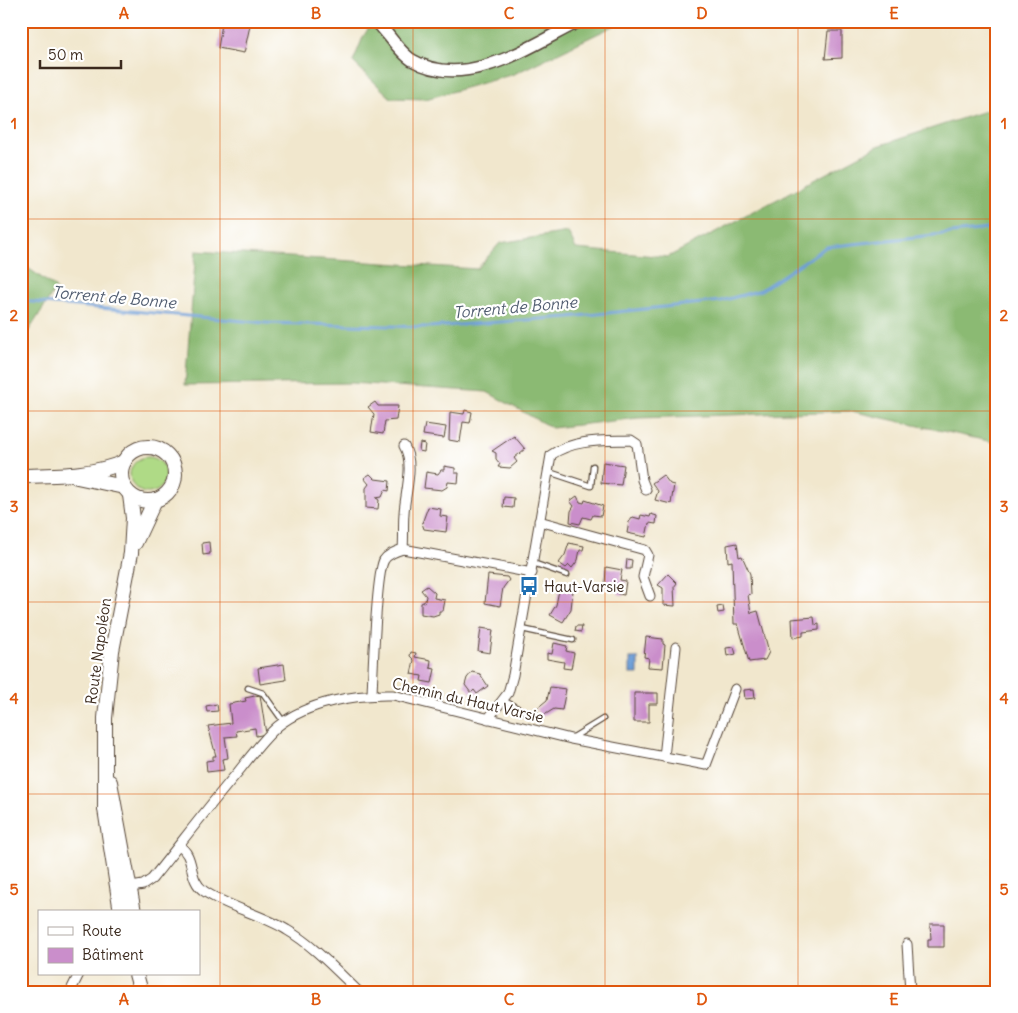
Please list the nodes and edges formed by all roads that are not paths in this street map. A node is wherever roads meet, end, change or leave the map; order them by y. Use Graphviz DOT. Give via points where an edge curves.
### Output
graph roads {
  1 [pos="376,21"];
  2 [pos="580,21"];
  3 [pos="404,446"];
  4 [pos="124,462"];
  5 [pos="593,466"];
  6 [pos="547,471"];
  7 [pos="63,475"];
  8 [pos="21,476"];
  9 [pos="646,490"];
  10 [pos="127,491"];
  11 [pos="155,500"];
  12 [pos="539,521"];
  13 [pos="403,549"];
  14 [pos="131,553"];
  15 [pos="532,568"];
  16 [pos="567,575"];
  17 [pos="650,596"];
  18 [pos="522,630"];
  19 [pos="573,640"];
  20 [pos="676,647"];
  21 [pos="248,688"];
  22 [pos="735,689"];
  23 [pos="372,694"];
  24 [pos="503,700"];
  25 [pos="525,712"];
  26 [pos="603,718"];
  27 [pos="488,719"];
  28 [pos="284,723"];
  29 [pos="571,739"];
  30 [pos="105,754"];
  31 [pos="664,757"];
  32 [pos="108,840"];
  33 [pos="179,846"];
  34 [pos="130,888"];
  35 [pos="121,910"];
  36 [pos="134,910"];
  37 [pos="907,944"];
  38 [pos="78,976"];
  39 [pos="137,976"];
  40 [pos="140,976"];
  41 [pos="70,992"];
  42 [pos="141,992"];
  43 [pos="359,992"];
  44 [pos="910,992"];
  1 -- 2 [label="street" via="410,59 425,66 458,70 476,68 515,55"];
  3 -- 13 [label="street" via="409,464"];
  4 -- 7 [label="main road"];
  4 -- 10 [label="main road" via="121,470"];
  4 -- 11 [label="main road" via="133,451 148,446 164,451 170,458 174,465 174,483 170,491"];
  5 -- 6 [label="lane" via="591,486"];
  6 -- 9 [label="street" via="551,455 562,447 581,442 631,440 637,444"];
  6 -- 12 [label="street"];
  7 -- 8 [label="main road"];
  7 -- 10 [label="main road"];
  10 -- 11 [label="main road" via="146,501"];
  10 -- 14 [label="main road, Route Napoléon" via="133,518"];
  11 -- 14 [label="main road, Route Napoléon"];
  12 -- 15 [label="street"];
  12 -- 17 [label="street" via="645,550 648,555 643,577"];
  13 -- 15 [label="street"];
  13 -- 23 [label="street" via="383,561"];
  14 -- 30 [label="main road, Route Napoléon" via="112,651"];
  15 -- 16 [label="lane"];
  15 -- 18 [label="street"];
  18 -- 19 [label="lane"];
  18 -- 24 [label="street" via="513,675"];
  20 -- 31 [label="street"];
  21 -- 28 [label="lane" via="264,693"];
  22 -- 31 [label="street, Chemin du Haut Varsie" via="706,765"];
  23 -- 27 [label="street, Chemin du Haut Varsie" via="393,695"];
  23 -- 28 [label="street, Chemin du Haut Varsie" via="329,703"];
  24 -- 25 [label="lane"];
  24 -- 27 [label="street"];
  26 -- 29 [label="lane"];
  27 -- 29 [label="street, Chemin du Haut Varsie"];
  28 -- 33 [label="street, Chemin du Haut Varsie" via="257,749"];
  29 -- 31 [label="street, Chemin du Haut Varsie"];
  30 -- 32 [label="main road"];
  30 -- 34 [label="main road"];
  32 -- 34 [label="street" via="123,886"];
  32 -- 35 [label="main road"];
  33 -- 34 [label="street, Chemin du Haut Varsie" via="152,879"];
  33 -- 43 [label="street" via="187,853 192,875 204,891 287,930"];
  34 -- 36 [label="main road"];
  37 -- 44 [label="street"];
  38 -- 41 [label="street"];
  39 -- 42 [label="main road"];
  40 -- 42 [label="main road"];
}
